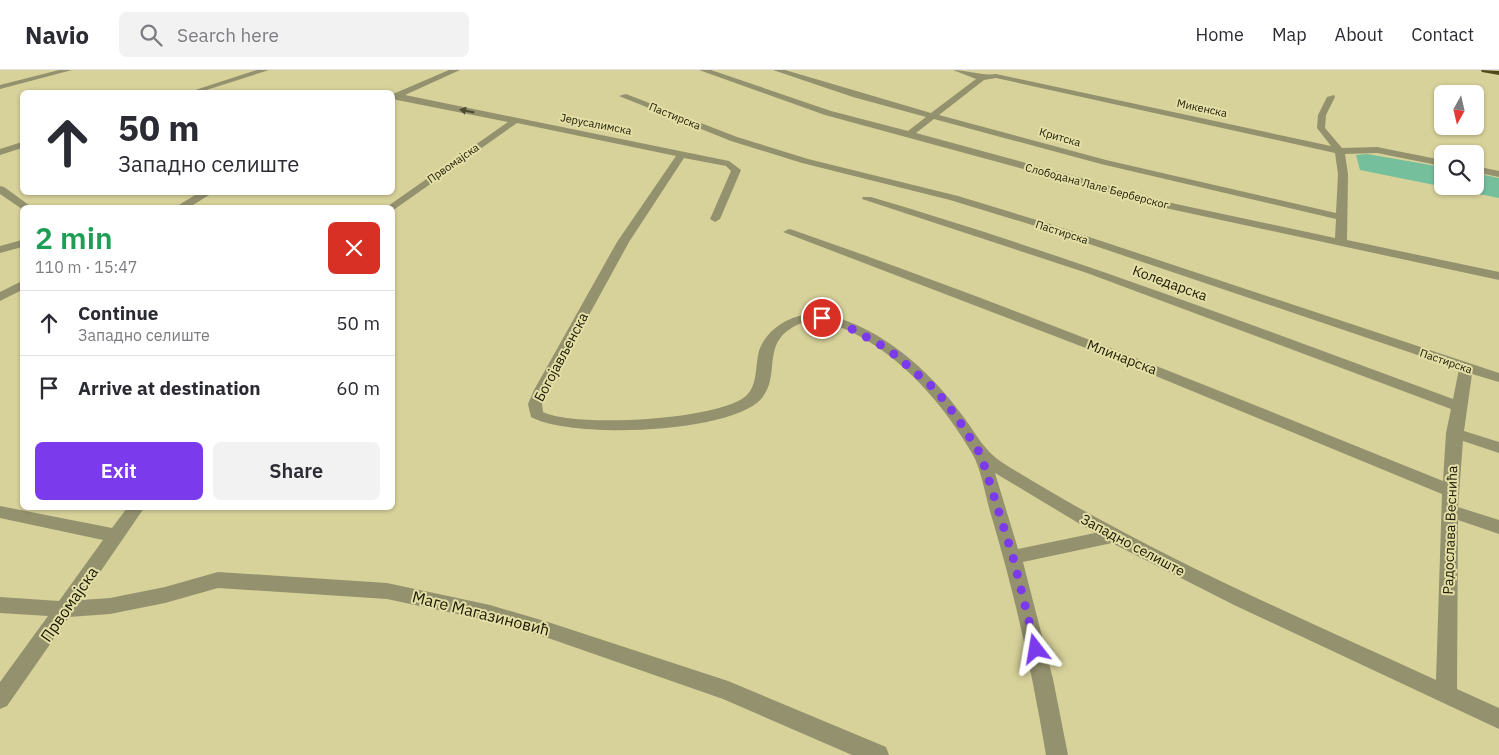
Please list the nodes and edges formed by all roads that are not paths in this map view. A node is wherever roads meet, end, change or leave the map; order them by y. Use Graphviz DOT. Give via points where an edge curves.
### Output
graph roads {
  1 [pos="68,70"];
  2 [pos="266,70"];
  3 [pos="456,70"];
  4 [pos="703,70"];
  5 [pos="777,70"];
  6 [pos="957,70"];
  7 [pos="1485,70"];
  8 [pos="1499,73"];
  9 [pos="982,78"];
  10 [pos="0,87"];
  11 [pos="199,90"];
  12 [pos="623,96"];
  13 [pos="395,97"];
  14 [pos="395,97"];
  15 [pos="1331,97"];
  16 [pos="934,115"];
  17 [pos="515,121"];
  18 [pos="910,134"];
  19 [pos="20,146"];
  20 [pos="1339,151"];
  21 [pos="0,152"];
  22 [pos="681,155"];
  23 [pos="1434,161"];
  24 [pos="1484,172"];
  25 [pos="1499,174"];
  26 [pos="0,189"];
  27 [pos="203,195"];
  28 [pos="867,199"];
  29 [pos="24,205"];
  30 [pos="185,205"];
  31 [pos="395,206"];
  32 [pos="1339,217"];
  33 [pos="715,219"];
  34 [pos="789,232"];
  35 [pos="1340,243"];
  36 [pos="20,244"];
  37 [pos="0,250"];
  38 [pos="1499,276"];
  39 [pos="20,286"];
  40 [pos="0,297"];
  41 [pos="809,318"];
  42 [pos="1466,368"];
  43 [pos="1499,378"];
  44 [pos="1458,406"];
  45 [pos="1454,433"];
  46 [pos="1499,448"];
  47 [pos="981,455"];
  48 [pos="1450,491"];
  49 [pos="135,510"];
  50 [pos="1449,510"];
  51 [pos="0,512"];
  52 [pos="1499,527"];
  53 [pos="116,536"];
  54 [pos="1113,536"];
  55 [pos="1013,557"];
  56 [pos="0,605"];
  57 [pos="65,609"];
  58 [pos="1446,694"];
  59 [pos="0,699"];
  60 [pos="1499,719"];
  61 [pos="878,755"];
  62 [pos="1057,755"];
  1 -- 10 [label="street"];
  2 -- 11 [label="street"];
  3 -- 13 [label="street"];
  4 -- 18 [label="street, Слободана Лале Берберског" via="802,106"];
  5 -- 16 [label="street, Критска"];
  6 -- 9 [label="street, Микенска"];
  7 -- 8 [label="highway"];
  9 -- 16 [label="street"];
  9 -- 20 [label="street, Микенска" via="1006,78"];
  12 -- 42 [label="street, Пастирска" via="749,144 954,198 1046,226"];
  17 -- 14 [label="street, Јерусалимска, one-way"];
  15 -- 20 [label="street" via="1322,115 1321,128"];
  16 -- 18 [label="street"];
  16 -- 32 [label="street, Критска" via="1168,178"];
  17 -- 22 [label="street, Јерусалимска"];
  17 -- 31 [label="street, Првомајска"];
  18 -- 35 [label="street, Слободана Лале Берберског" via="1174,207"];
  19 -- 21 [label="street"];
  20 -- 23 [label="street, Микенска" via="1377,150"];
  20 -- 32 [label="street" via="1343,174"];
  22 -- 33 [label="street, Јерусалимска" via="729,164 736,170"];
  22 -- 41 [label="street, Богојављенска" via="622,242 541,390 534,409 541,417 551,420 658,425 687,422 731,410 749,402 759,391 764,354 774,334 793,322"];
  24 -- 25 [label="street"];
  26 -- 29 [label="street"];
  27 -- 30 [label="street"];
  28 -- 44 [label="street, Коледарска" via="1056,257"];
  32 -- 35 [label="street"];
  34 -- 48 [label="street, Млинарска" via="874,261 1192,385"];
  35 -- 38 [label="street, Слободана Лале Берберског"];
  36 -- 37 [label="street"];
  39 -- 40 [label="street"];
  41 -- 47 [label="street, Западно селиште" via="826,318 843,324 884,346 908,365 936,390"];
  42 -- 43 [label="street, Пастирска"];
  42 -- 44 [label="street, Радослава Веснића"];
  44 -- 45 [label="street, Радослава Веснића"];
  45 -- 46 [label="street"];
  45 -- 48 [label="street, Радослава Веснића"];
  47 -- 54 [label="street, Западно селиште"];
  47 -- 55 [label="street"];
  48 -- 50 [label="street, Радослава Веснића"];
  49 -- 53 [label="street, Првомајска"];
  50 -- 52 [label="street"];
  50 -- 58 [label="street, Радослава Веснића"];
  51 -- 53 [label="street"];
  53 -- 57 [label="street, Првомајска"];
  54 -- 55 [label="street"];
  54 -- 58 [label="street, Западно селиште" via="1292,624"];
  55 -- 62 [label="street" via="1050,706"];
  56 -- 57 [label="street, Маге Магазиновић"];
  57 -- 59 [label="street, Првомајска"];
  57 -- 61 [label="street, Маге Магазиновић" via="110,606 218,580 419,596 551,631 728,691"];
  58 -- 60 [label="street, Западно селиште"];
}
